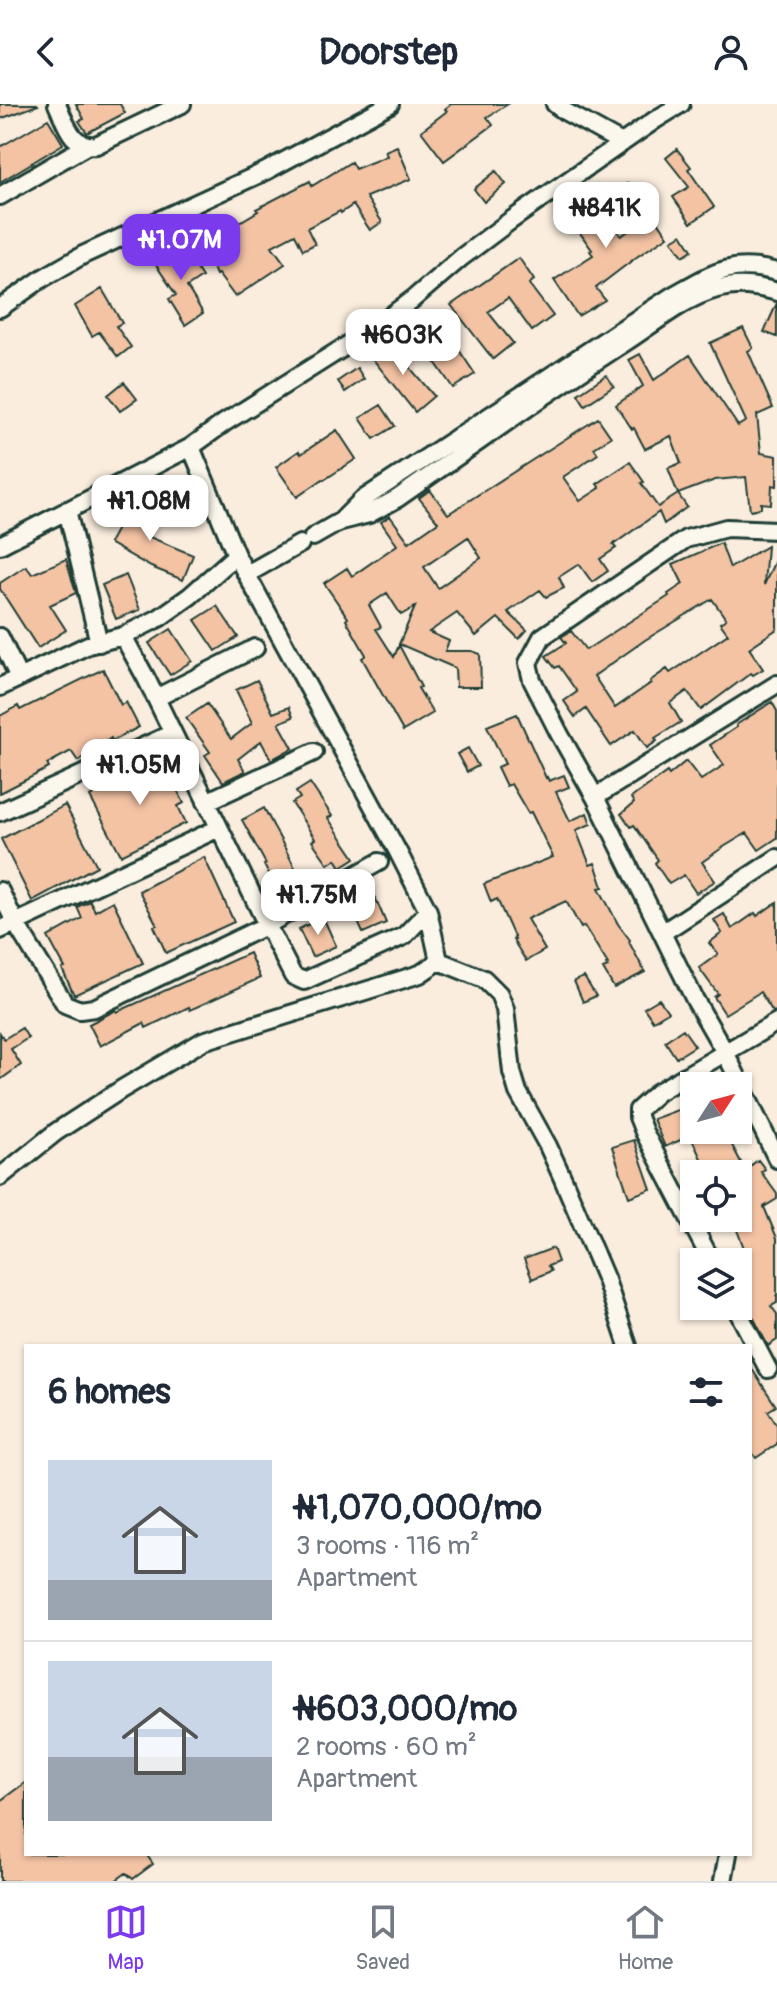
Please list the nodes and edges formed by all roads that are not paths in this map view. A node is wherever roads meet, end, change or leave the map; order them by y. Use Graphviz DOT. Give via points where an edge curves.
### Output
graph roads {
  1 [pos="57,104"];
  2 [pos="182,104"];
  3 [pos="390,104"];
  4 [pos="555,104"];
  5 [pos="681,104"];
  6 [pos="622,143"];
  7 [pos="86,146"];
  8 [pos="0,196"];
  9 [pos="777,272"];
  10 [pos="777,292"];
  11 [pos="0,308"];
  12 [pos="576,367"];
  13 [pos="191,447"];
  14 [pos="67,510"];
  15 [pos="777,530"];
  16 [pos="0,545"];
  17 [pos="236,555"];
  18 [pos="247,574"];
  19 [pos="123,636"];
  20 [pos="0,637"];
  21 [pos="99,643"];
  22 [pos="255,648"];
  23 [pos="19,678"];
  24 [pos="777,684"];
  25 [pos="0,687"];
  26 [pos="156,698"];
  27 [pos="173,733"];
  28 [pos="314,752"];
  29 [pos="595,797"];
  30 [pos="206,802"];
  31 [pos="0,812"];
  32 [pos="219,828"];
  33 [pos="777,858"];
  34 [pos="379,862"];
  35 [pos="0,891"];
  36 [pos="428,911"];
  37 [pos="267,925"];
  38 [pos="8,927"];
  39 [pos="662,933"];
  40 [pos="439,961"];
  41 [pos="777,1022"];
  42 [pos="726,1054"];
  43 [pos="777,1159"];
  44 [pos="0,1177"];
  45 [pos="705,1248"];
  46 [pos="742,1320"];
  47 [pos="627,1344"];
  48 [pos="768,1369"];
  49 [pos="728,1856"];
  50 [pos="723,1881"];
  1 -- 7 [label="street" via="75,141"];
  2 -- 7 [label="street"];
  3 -- 11 [label="street" via="266,171 83,255"];
  4 -- 6 [label="street"];
  5 -- 6 [label="street"];
  6 -- 13 [label="street" via="498,230 376,327"];
  7 -- 8 [label="street"];
  9 -- 12 [label="street" via="757,266 721,269 672,296"];
  10 -- 12 [label="street" via="735,285 715,289"];
  12 -- 18 [label="street" via="362,500 341,521"];
  13 -- 14 [label="street"];
  13 -- 17 [label="street"];
  14 -- 16 [label="street"];
  14 -- 21 [label="street"];
  15 -- 29 [label="street" via="726,528 686,539 542,637 528,663 532,680"];
  17 -- 18 [label="street"];
  17 -- 19 [label="street" via="190,596"];
  18 -- 36 [label="street"];
  19 -- 21 [label="street"];
  19 -- 26 [label="street"];
  20 -- 23 [label="street"];
  21 -- 23 [label="street"];
  22 -- 26 [label="street"];
  23 -- 25 [label="street"];
  24 -- 29 [label="street"];
  26 -- 27 [label="street"];
  27 -- 30 [label="street"];
  27 -- 31 [label="street"];
  28 -- 30 [label="street"];
  29 -- 39 [label="street"];
  30 -- 32 [label="street"];
  32 -- 37 [label="street"];
  32 -- 38 [label="street"];
  33 -- 39 [label="street"];
  34 -- 37 [label="street"];
  35 -- 38 [label="street"];
  36 -- 37 [label="street" via="404,936 304,981 293,976"];
  36 -- 40 [label="street"];
  37 -- 38 [label="street" via="80,1010 65,1004"];
  39 -- 42 [label="street"];
  40 -- 44 [label="street" via="420,974 203,1041 56,1132"];
  40 -- 47 [label="street" via="484,979 499,994 518,1092 563,1179"];
  41 -- 42 [label="street"];
  42 -- 43 [label="street"];
  42 -- 45 [label="street" via="658,1092 638,1110 644,1132"];
  46 -- 48 [label="street"];
  49 -- 50 [label="street"];
}
